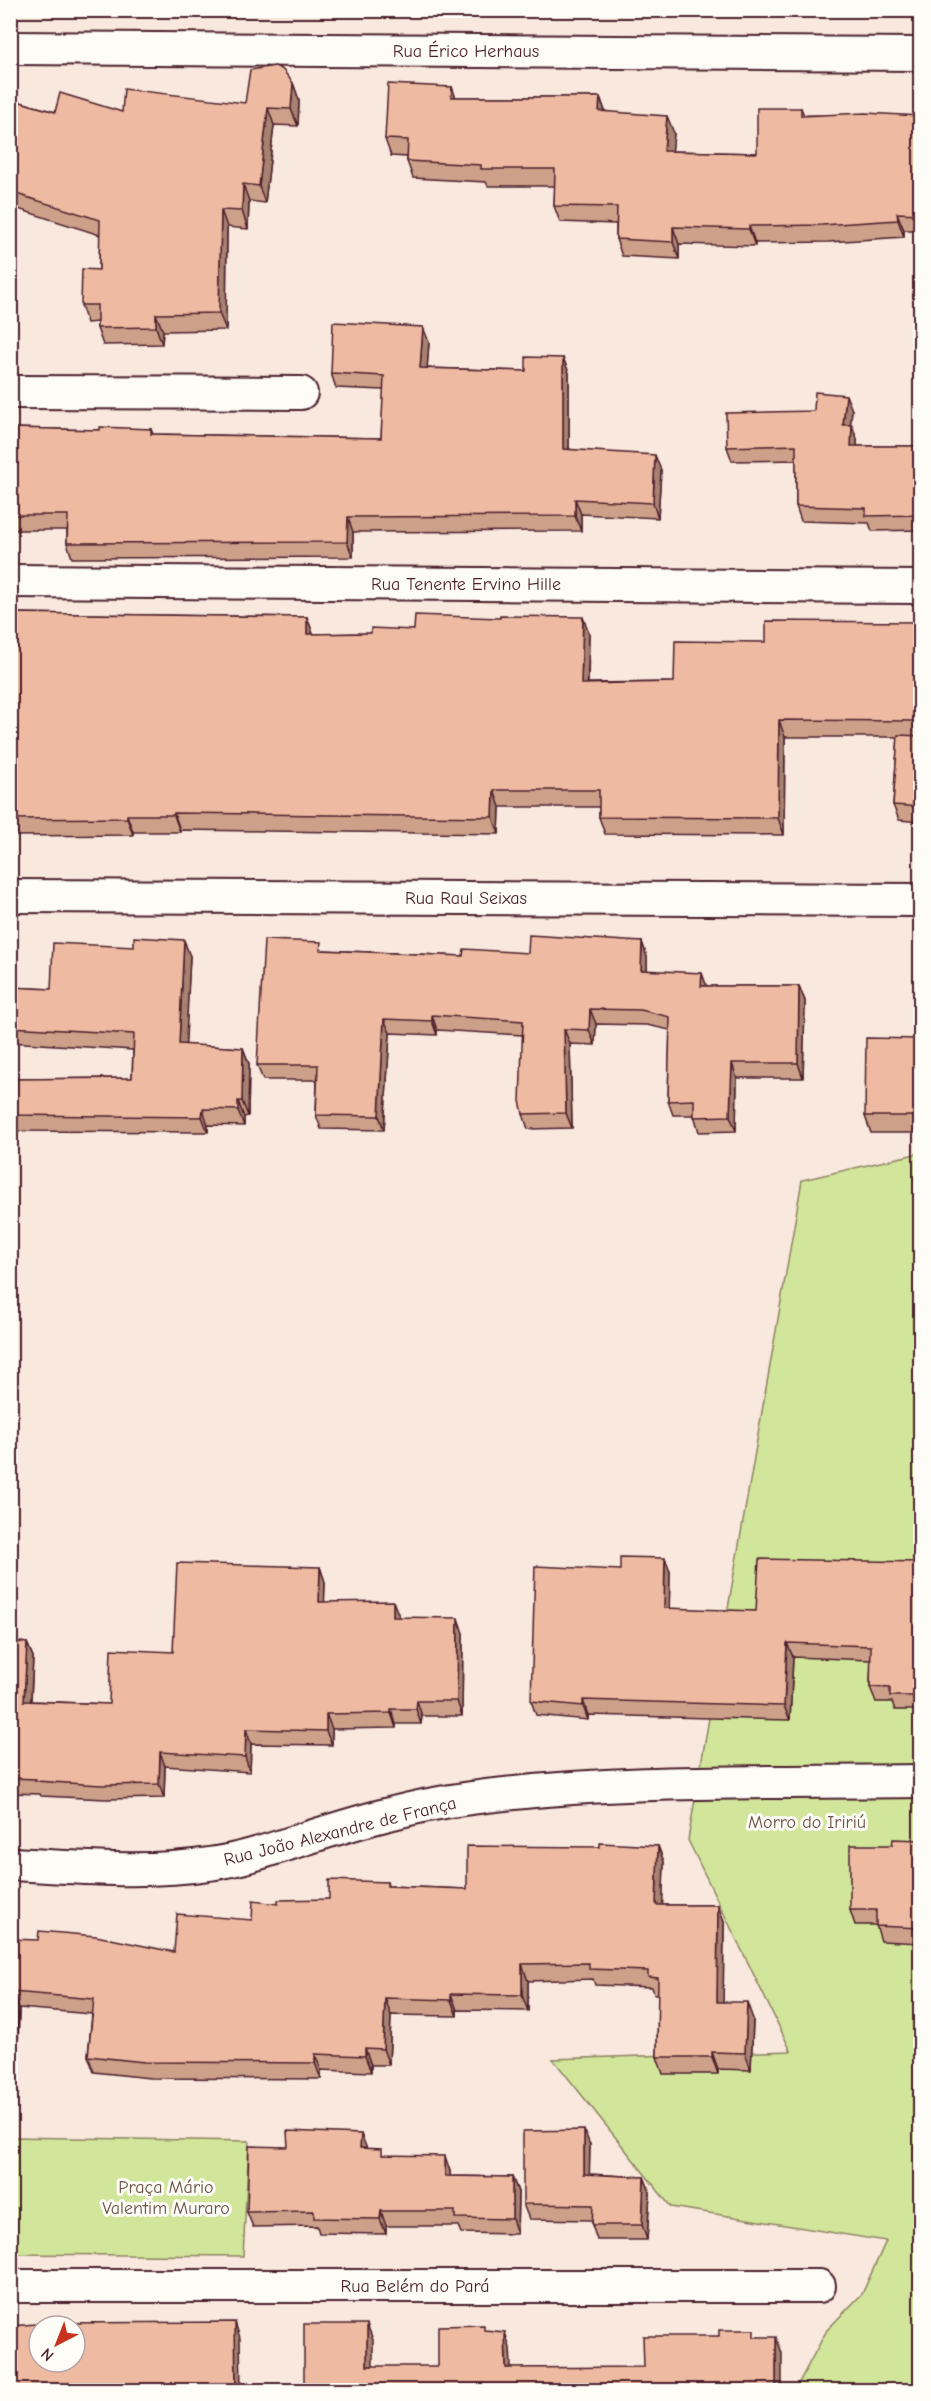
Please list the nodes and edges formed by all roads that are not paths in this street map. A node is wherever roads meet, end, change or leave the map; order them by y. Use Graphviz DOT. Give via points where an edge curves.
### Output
graph roads {
  1 [pos="10,48"];
  2 [pos="921,54"];
  3 [pos="10,392"];
  4 [pos="301,393"];
  5 [pos="10,581"];
  6 [pos="921,587"];
  7 [pos="10,896"];
  8 [pos="921,900"];
  9 [pos="921,1781"];
  10 [pos="10,1864"];
  11 [pos="10,2286"];
  12 [pos="819,2286"];
  1 -- 2 [label="street, Rua Érico Herhaus"];
  3 -- 4 [label="street"];
  5 -- 6 [label="street, Rua Tenente Ervino Hille"];
  7 -- 8 [label="street, Rua Raul Seixas"];
  9 -- 10 [label="street, Rua João Alexandre de França" via="596,1785 536,1790 460,1799 209,1864 120,1869"];
  11 -- 12 [label="street, Rua Belém do Pará"];
}
